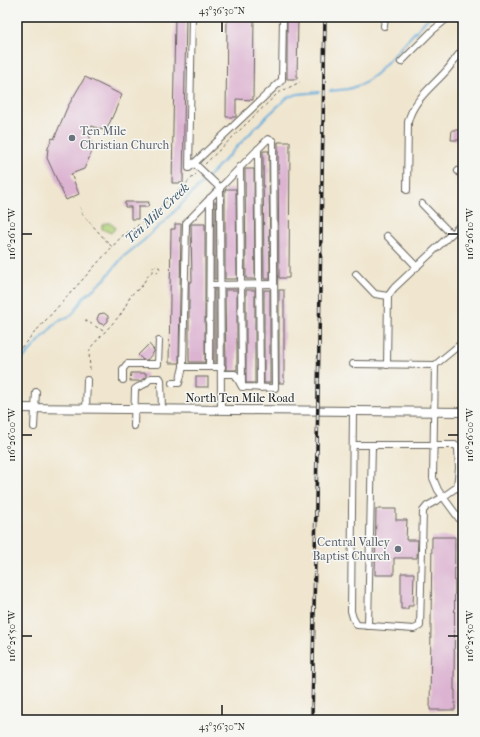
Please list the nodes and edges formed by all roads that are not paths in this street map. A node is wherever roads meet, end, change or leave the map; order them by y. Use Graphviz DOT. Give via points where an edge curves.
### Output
graph roads {
  1 [pos="192,17"];
  2 [pos="283,17"];
  3 [pos="385,17"];
  4 [pos="449,17"];
  5 [pos="384,26"];
  6 [pos="463,50"];
  7 [pos="401,62"];
  8 [pos="258,149"];
  9 [pos="194,163"];
  10 [pos="240,167"];
  11 [pos="458,171"];
  12 [pos="463,176"];
  13 [pos="220,188"];
  14 [pos="407,190"];
  15 [pos="210,198"];
  16 [pos="422,204"];
  17 [pos="463,223"];
  18 [pos="451,234"];
  19 [pos="388,236"];
  20 [pos="417,267"];
  21 [pos="356,274"];
  22 [pos="274,284"];
  23 [pos="210,285"];
  24 [pos="221,285"];
  25 [pos="241,285"];
  26 [pos="259,285"];
  27 [pos="388,296"];
  28 [pos="159,341"];
  29 [pos="463,342"];
  30 [pos="353,364"];
  31 [pos="387,365"];
  32 [pos="434,365"];
  33 [pos="183,367"];
  34 [pos="209,367"];
  35 [pos="222,370"];
  36 [pos="87,380"];
  37 [pos="123,380"];
  38 [pos="172,382"];
  39 [pos="242,387"];
  40 [pos="260,388"];
  41 [pos="36,392"];
  42 [pos="17,408"];
  43 [pos="35,408"];
  44 [pos="86,409"];
  45 [pos="135,409"];
  46 [pos="162,409"];
  47 [pos="221,410"];
  48 [pos="354,411"];
  49 [pos="434,412"];
  50 [pos="463,412"];
  51 [pos="134,426"];
  52 [pos="34,427"];
  53 [pos="354,445"];
  54 [pos="372,445"];
  55 [pos="433,445"];
  56 [pos="461,466"];
  57 [pos="457,487"];
  58 [pos="463,492"];
  59 [pos="443,497"];
  60 [pos="463,524"];
  61 [pos="368,626"];
  1 -- 9 [label="street" via="189,168"];
  2 -- 9 [label="street" via="282,80"];
  3 -- 5 [label="street"];
  4 -- 7 [label="street"];
  6 -- 14 [label="street" via="410,112"];
  8 -- 10 [label="street"];
  8 -- 22 [label="street" via="268,139 273,140"];
  8 -- 26 [label="street"];
  9 -- 13 [label="street"];
  10 -- 13 [label="street"];
  10 -- 25 [label="street"];
  11 -- 12 [label="street"];
  13 -- 15 [label="street"];
  13 -- 24 [label="street"];
  15 -- 23 [label="street"];
  15 -- 33 [label="street" via="186,223"];
  16 -- 18 [label="street"];
  17 -- 18 [label="street"];
  18 -- 20 [label="street"];
  19 -- 20 [label="street"];
  20 -- 27 [label="street"];
  21 -- 27 [label="street" via="375,294"];
  22 -- 26 [label="street"];
  22 -- 40 [label="street" via="275,388"];
  23 -- 24 [label="street"];
  23 -- 34 [label="street"];
  24 -- 25 [label="street"];
  24 -- 35 [label="street"];
  25 -- 26 [label="street"];
  25 -- 39 [label="street"];
  26 -- 40 [label="street"];
  27 -- 31 [label="street"];
  28 -- 37 [label="street" via="158,364 126,364 123,369"];
  29 -- 32 [label="street"];
  30 -- 31 [label="street"];
  31 -- 32 [label="street"];
  32 -- 49 [label="street"];
  33 -- 34 [label="street"];
  33 -- 38 [label="street" via="179,382"];
  34 -- 35 [label="street"];
  35 -- 39 [label="street" via="235,374"];
  35 -- 47 [label="street"];
  36 -- 44 [label="street"];
  39 -- 40 [label="street"];
  41 -- 43 [label="street"];
  42 -- 43 [label="main road, North Ten Mile Road"];
  43 -- 44 [label="main road, North Ten Mile Road"];
  43 -- 52 [label="street"];
  44 -- 45 [label="main road, North Ten Mile Road"];
  45 -- 46 [label="main road, North Ten Mile Road"];
  45 -- 46 [label="street" via="135,390 151,378 161,380"];
  45 -- 51 [label="street"];
  46 -- 47 [label="main road, North Ten Mile Road"];
  47 -- 48 [label="main road, North Ten Mile Road"];
  48 -- 49 [label="main road, North Ten Mile Road"];
  48 -- 53 [label="street"];
  49 -- 50 [label="main road, North Ten Mile Road"];
  49 -- 55 [label="street"];
  53 -- 54 [label="street"];
  53 -- 61 [label="street" via="351,611 357,625"];
  54 -- 55 [label="street"];
  54 -- 61 [label="street"];
  55 -- 56 [label="street" via="457,446"];
  55 -- 59 [label="street" via="433,478"];
  56 -- 57 [label="street"];
  57 -- 58 [label="street"];
  57 -- 59 [label="street"];
  59 -- 60 [label="street"];
  59 -- 61 [label="street" via="424,511 420,626 414,629"];
}
